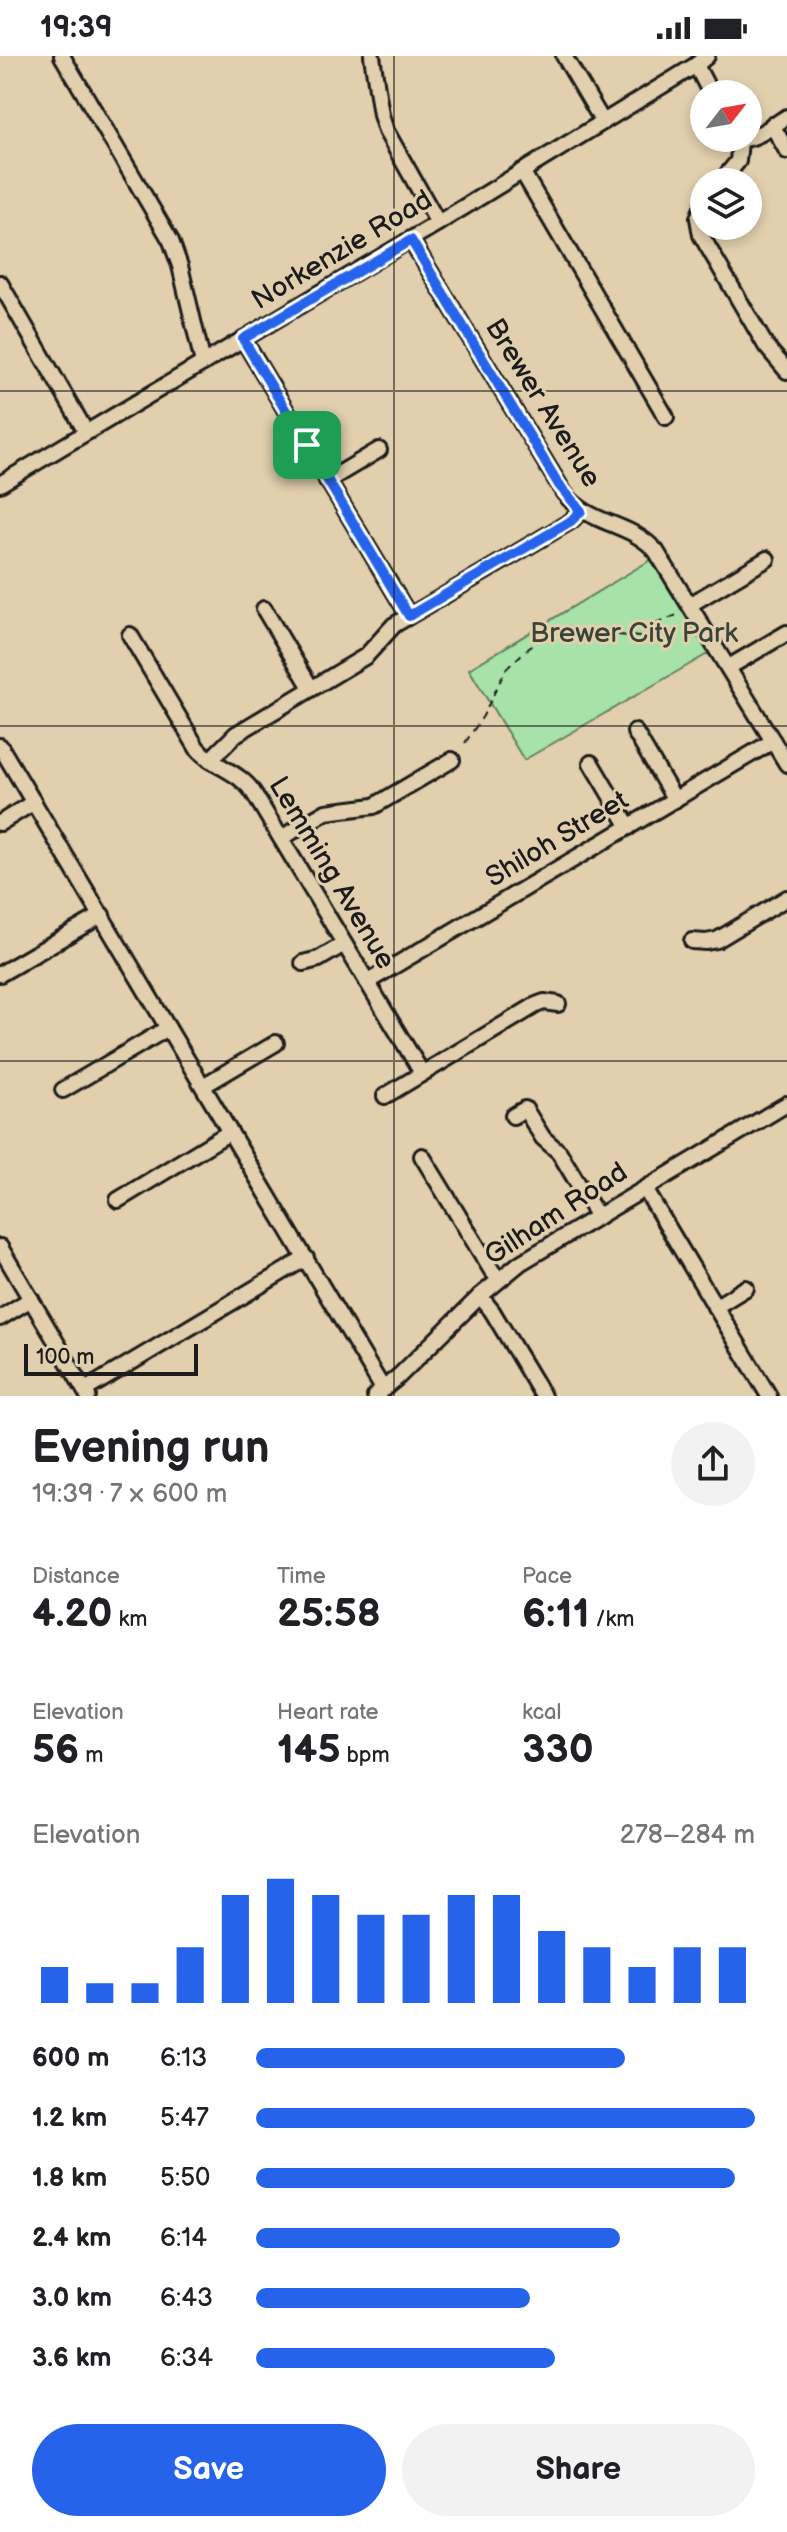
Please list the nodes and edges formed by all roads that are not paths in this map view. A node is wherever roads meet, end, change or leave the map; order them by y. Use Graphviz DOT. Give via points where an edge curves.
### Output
graph roads {
  1 [pos="62,56"];
  2 [pos="372,56"];
  3 [pos="564,56"];
  4 [pos="702,60"];
  5 [pos="707,80"];
  6 [pos="787,117"];
  7 [pos="603,122"];
  8 [pos="772,125"];
  9 [pos="762,131"];
  10 [pos="787,151"];
  11 [pos="522,171"];
  12 [pos="438,223"];
  13 [pos="411,240"];
  14 [pos="704,240"];
  15 [pos="0,283"];
  16 [pos="243,339"];
  17 [pos="203,363"];
  18 [pos="787,371"];
  19 [pos="666,417"];
  20 [pos="86,432"];
  21 [pos="379,450"];
  22 [pos="327,481"];
  23 [pos="0,484"];
  24 [pos="581,511"];
  25 [pos="767,559"];
  26 [pos="264,609"];
  27 [pos="686,609"];
  28 [pos="409,616"];
  29 [pos="787,633"];
  30 [pos="130,635"];
  31 [pos="729,667"];
  32 [pos="311,688"];
  33 [pos="635,732"];
  34 [pos="773,741"];
  35 [pos="0,746"];
  36 [pos="210,760"];
  37 [pos="452,760"];
  38 [pos="591,763"];
  39 [pos="787,764"];
  40 [pos="675,800"];
  41 [pos="34,802"];
  42 [pos="0,823"];
  43 [pos="629,827"];
  44 [pos="281,838"];
  45 [pos="787,898"];
  46 [pos="102,915"];
  47 [pos="692,941"];
  48 [pos="344,944"];
  49 [pos="303,963"];
  50 [pos="0,974"];
  51 [pos="367,982"];
  52 [pos="558,1004"];
  53 [pos="168,1028"];
  54 [pos="276,1043"];
  55 [pos="422,1073"];
  56 [pos="203,1086"];
  57 [pos="63,1090"];
  58 [pos="385,1096"];
  59 [pos="787,1104"];
  60 [pos="513,1116"];
  61 [pos="230,1132"];
  62 [pos="422,1156"];
  63 [pos="645,1189"];
  64 [pos="118,1200"];
  65 [pos="598,1217"];
  66 [pos="0,1247"];
  67 [pos="306,1258"];
  68 [pos="499,1279"];
  69 [pos="746,1288"];
  70 [pos="480,1296"];
  71 [pos="31,1299"];
  72 [pos="715,1307"];
  73 [pos="0,1318"];
  74 [pos="86,1393"];
  75 [pos="379,1393"];
  76 [pos="543,1396"];
  77 [pos="769,1396"];
  1 -- 17 [label="street" via="171,241"];
  2 -- 12 [label="street" via="386,131"];
  3 -- 7 [label="street"];
  4 -- 5 [label="street"];
  4 -- 7 [label="street, Norkenzie Road"];
  6 -- 8 [label="street"];
  7 -- 11 [label="street, Norkenzie Road"];
  8 -- 9 [label="street"];
  8 -- 10 [label="street"];
  11 -- 12 [label="street, Norkenzie Road"];
  11 -- 19 [label="street"];
  12 -- 13 [label="street, Norkenzie Road"];
  13 -- 16 [label="street, Norkenzie Road"];
  13 -- 24 [label="street, Brewer Avenue" via="559,485"];
  14 -- 18 [label="street" via="766,346"];
  15 -- 20 [label="street"];
  16 -- 17 [label="street, Norkenzie Road"];
  16 -- 22 [label="street"];
  17 -- 20 [label="street, Norkenzie Road"];
  20 -- 23 [label="street, Norkenzie Road"];
  21 -- 22 [label="street"];
  22 -- 28 [label="street"];
  24 -- 27 [label="street, Brewer Avenue" via="646,541 661,556"];
  24 -- 28 [label="street"];
  25 -- 27 [label="street"];
  26 -- 32 [label="street"];
  27 -- 31 [label="street, Brewer Avenue"];
  28 -- 32 [label="street" via="389,629 366,656"];
  29 -- 31 [label="street"];
  30 -- 36 [label="street, Lemming Avenue" via="197,748"];
  31 -- 34 [label="street, Brewer Avenue"];
  32 -- 36 [label="street" via="236,734"];
  33 -- 40 [label="street"];
  34 -- 39 [label="street, Brewer Avenue"];
  34 -- 40 [label="street, Shiloh Street"];
  35 -- 41 [label="street"];
  36 -- 44 [label="street, Lemming Avenue" via="249,786"];
  37 -- 44 [label="street" via="374,806 326,812"];
  38 -- 43 [label="street"];
  40 -- 43 [label="street, Shiloh Street"];
  41 -- 42 [label="street"];
  41 -- 46 [label="street"];
  43 -- 51 [label="street, Shiloh Street"];
  44 -- 48 [label="street, Lemming Avenue"];
  45 -- 47 [label="street" via="713,942"];
  46 -- 50 [label="street"];
  46 -- 53 [label="street"];
  48 -- 49 [label="street"];
  48 -- 51 [label="street, Lemming Avenue"];
  51 -- 55 [label="street, Lemming Avenue"];
  52 -- 55 [label="street" via="536,1005"];
  53 -- 56 [label="street"];
  53 -- 57 [label="street"];
  54 -- 56 [label="street"];
  55 -- 58 [label="street"];
  56 -- 61 [label="street"];
  59 -- 63 [label="street, Gilham Road"];
  60 -- 65 [label="street" via="525,1109 559,1152"];
  61 -- 64 [label="street"];
  61 -- 67 [label="street"];
  62 -- 68 [label="street"];
  63 -- 65 [label="street, Gilham Road"];
  63 -- 72 [label="street"];
  65 -- 68 [label="street, Gilham Road"];
  66 -- 71 [label="street"];
  67 -- 74 [label="street"];
  67 -- 75 [label="street"];
  68 -- 70 [label="street, Gilham Road"];
  69 -- 72 [label="street"];
  70 -- 75 [label="street, Gilham Road"];
  70 -- 76 [label="street"];
  71 -- 73 [label="street"];
  71 -- 74 [label="street"];
  72 -- 77 [label="street"];
}
